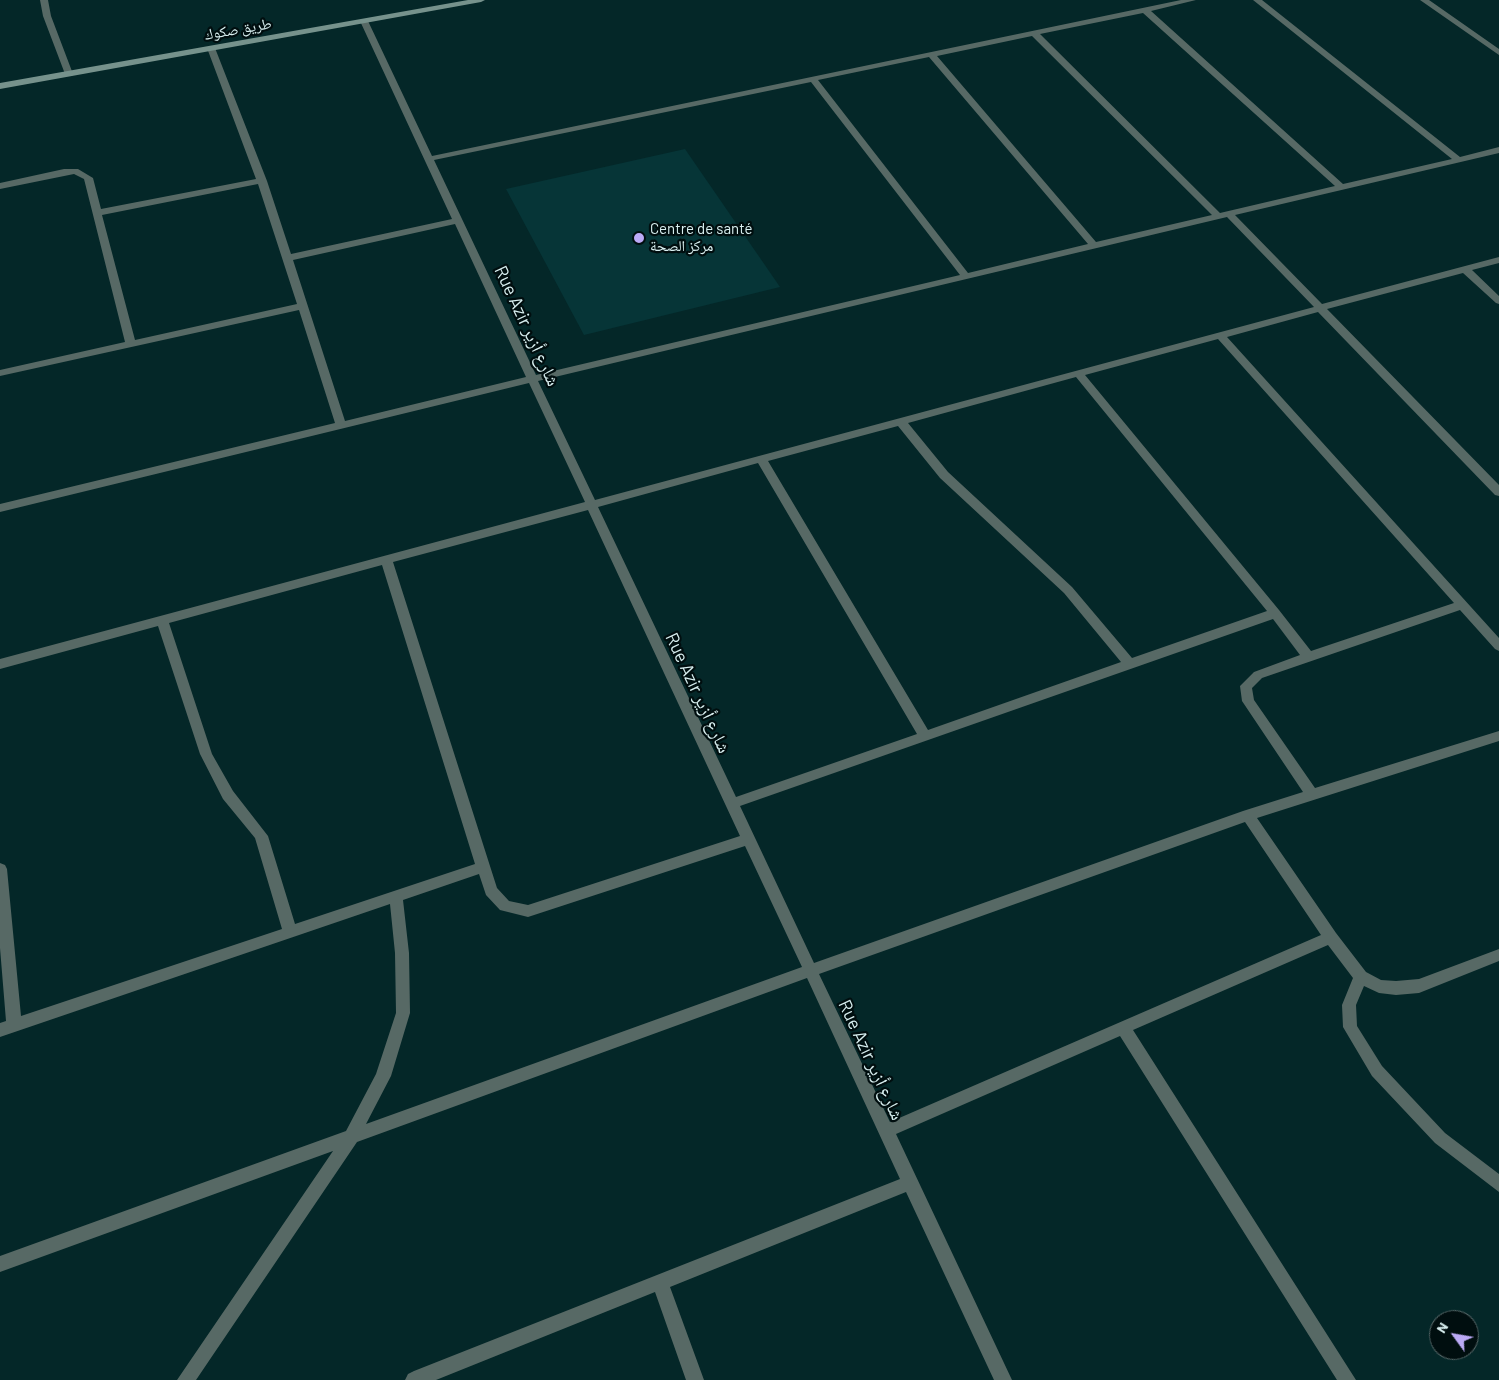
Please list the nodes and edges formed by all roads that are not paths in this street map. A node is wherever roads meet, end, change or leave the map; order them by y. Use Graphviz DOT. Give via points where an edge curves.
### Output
graph roads {
  1 [pos="44,0"];
  2 [pos="481,0"];
  3 [pos="1192,0"];
  4 [pos="1257,0"];
  5 [pos="1424,0"];
  6 [pos="1145,10"];
  7 [pos="364,21"];
  8 [pos="1034,33"];
  9 [pos="211,48"];
  10 [pos="1499,53"];
  11 [pos="931,54"];
  12 [pos="69,74"];
  13 [pos="813,79"];
  14 [pos="0,86"];
  15 [pos="1499,150"];
  16 [pos="428,159"];
  17 [pos="1459,160"];
  18 [pos="262,181"];
  19 [pos="0,186"];
  20 [pos="1342,188"];
  21 [pos="97,213"];
  22 [pos="1229,214"];
  23 [pos="1218,216"];
  24 [pos="458,221"];
  25 [pos="1094,246"];
  26 [pos="287,258"];
  27 [pos="1499,260"];
  28 [pos="1465,269"];
  29 [pos="966,276"];
  30 [pos="1499,301"];
  31 [pos="303,306"];
  32 [pos="1320,308"];
  33 [pos="1220,335"];
  34 [pos="131,344"];
  35 [pos="0,373"];
  36 [pos="1078,373"];
  37 [pos="532,379"];
  38 [pos="900,421"];
  39 [pos="341,425"];
  40 [pos="761,459"];
  41 [pos="1499,492"];
  42 [pos="591,505"];
  43 [pos="0,508"];
  44 [pos="386,560"];
  45 [pos="1462,605"];
  46 [pos="1275,613"];
  47 [pos="162,621"];
  48 [pos="1499,646"];
  49 [pos="1308,657"];
  50 [pos="0,664"];
  51 [pos="1129,664"];
  52 [pos="925,736"];
  53 [pos="1499,736"];
  54 [pos="1312,794"];
  55 [pos="731,804"];
  56 [pos="1248,815"];
  57 [pos="748,839"];
  58 [pos="483,868"];
  59 [pos="0,870"];
  60 [pos="396,896"];
  61 [pos="290,931"];
  62 [pos="1331,937"];
  63 [pos="1499,955"];
  64 [pos="809,971"];
  65 [pos="1361,977"];
  66 [pos="14,1025"];
  67 [pos="1123,1027"];
  68 [pos="0,1030"];
  69 [pos="886,1131"];
  70 [pos="352,1136"];
  71 [pos="910,1183"];
  72 [pos="1499,1184"];
  73 [pos="0,1264"];
  74 [pos="660,1282"];
  75 [pos="186,1380"];
  76 [pos="414,1380"];
  77 [pos="695,1380"];
  78 [pos="1003,1380"];
  79 [pos="1347,1380"];
  1 -- 12 [label="street"];
  2 -- 7 [label="street, طريق صكوك"];
  3 -- 6 [label="street"];
  4 -- 17 [label="street"];
  5 -- 10 [label="street"];
  6 -- 8 [label="street"];
  6 -- 20 [label="street"];
  7 -- 9 [label="street, طريق صكوك"];
  7 -- 16 [label="street, Rue Azir شارع أزير"];
  8 -- 11 [label="street"];
  8 -- 23 [label="street"];
  9 -- 12 [label="street, طريق صكوك"];
  9 -- 18 [label="street"];
  11 -- 13 [label="street"];
  11 -- 25 [label="street"];
  12 -- 14 [label="street, طريق صكوك"];
  13 -- 16 [label="street"];
  13 -- 29 [label="street"];
  15 -- 17 [label="street"];
  16 -- 24 [label="street, Rue Azir شارع أزير"];
  17 -- 20 [label="street"];
  18 -- 21 [label="street"];
  18 -- 26 [label="street"];
  19 -- 21 [label="street" via="75,171 88,178"];
  20 -- 22 [label="street"];
  21 -- 34 [label="street"];
  22 -- 23 [label="street"];
  22 -- 32 [label="street"];
  23 -- 25 [label="street"];
  24 -- 26 [label="street"];
  24 -- 37 [label="street, Rue Azir شارع أزير"];
  25 -- 29 [label="street"];
  26 -- 31 [label="street"];
  27 -- 28 [label="street"];
  28 -- 30 [label="street"];
  28 -- 32 [label="street"];
  29 -- 37 [label="street"];
  31 -- 34 [label="street"];
  31 -- 39 [label="street"];
  32 -- 33 [label="street"];
  32 -- 41 [label="street"];
  33 -- 36 [label="street"];
  33 -- 45 [label="street"];
  34 -- 35 [label="street"];
  36 -- 38 [label="street"];
  36 -- 46 [label="street"];
  37 -- 39 [label="street"];
  37 -- 42 [label="street, Rue Azir شارع أزير"];
  38 -- 40 [label="street"];
  38 -- 51 [label="street" via="944,474 1068,590"];
  39 -- 43 [label="street"];
  40 -- 42 [label="street"];
  40 -- 52 [label="street"];
  42 -- 44 [label="street"];
  42 -- 55 [label="street, Rue Azir شارع أزير"];
  44 -- 47 [label="street"];
  44 -- 58 [label="street"];
  45 -- 48 [label="street"];
  45 -- 49 [label="street"];
  46 -- 49 [label="street"];
  46 -- 51 [label="street"];
  47 -- 50 [label="street"];
  47 -- 61 [label="street" via="206,754 228,796 261,836"];
  49 -- 54 [label="street" via="1258,675 1246,686 1248,701"];
  51 -- 52 [label="street"];
  52 -- 55 [label="street"];
  53 -- 54 [label="street"];
  54 -- 56 [label="street"];
  55 -- 57 [label="street, Rue Azir شارع أزير"];
  56 -- 62 [label="street"];
  56 -- 64 [label="street"];
  57 -- 58 [label="street" via="528,911 505,906 491,891"];
  57 -- 64 [label="street, Rue Azir شارع أزير"];
  58 -- 60 [label="street"];
  59 -- 66 [label="street"];
  60 -- 61 [label="street"];
  60 -- 70 [label="street" via="402,952 403,1013 383,1076"];
  61 -- 66 [label="street"];
  62 -- 65 [label="street"];
  62 -- 67 [label="street"];
  63 -- 65 [label="street" via="1419,986 1379,986"];
  64 -- 69 [label="street, Rue Azir شارع أزير"];
  64 -- 70 [label="street"];
  65 -- 72 [label="street" via="1349,1005 1350,1027 1377,1072 1440,1138"];
  66 -- 68 [label="street"];
  67 -- 69 [label="street"];
  67 -- 79 [label="street"];
  69 -- 71 [label="street, Rue Azir شارع أزير"];
  70 -- 73 [label="street"];
  70 -- 75 [label="street"];
  71 -- 74 [label="street"];
  71 -- 78 [label="street, Rue Azir شارع أزير"];
  74 -- 76 [label="street"];
  74 -- 77 [label="street"];
}
